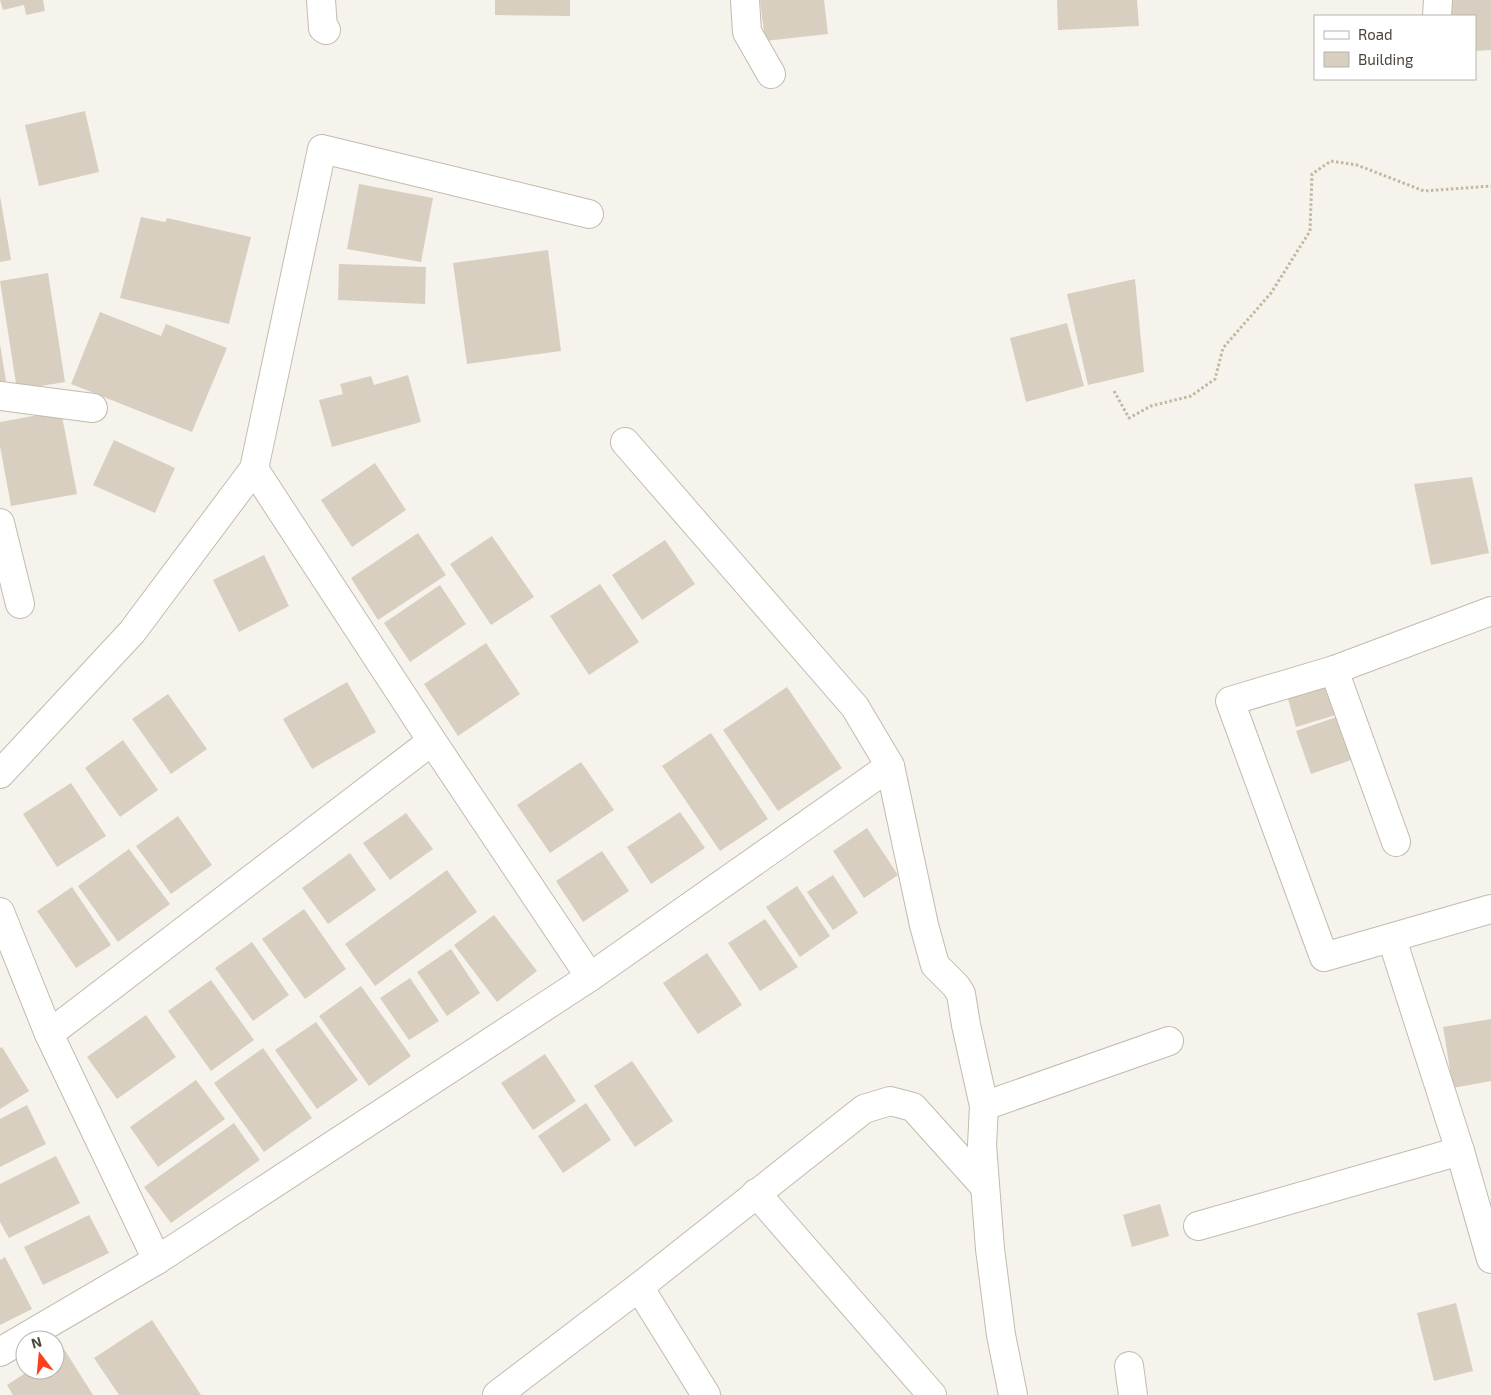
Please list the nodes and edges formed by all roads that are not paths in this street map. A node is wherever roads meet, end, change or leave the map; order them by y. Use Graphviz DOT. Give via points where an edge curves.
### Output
graph roads {
  1 [pos="320,0"];
  2 [pos="745,0"];
  3 [pos="1438,0"];
  4 [pos="1437,15"];
  5 [pos="326,30"];
  6 [pos="771,74"];
  7 [pos="589,214"];
  8 [pos="0,396"];
  9 [pos="93,408"];
  10 [pos="625,442"];
  11 [pos="254,469"];
  12 [pos="0,523"];
  13 [pos="20,604"];
  14 [pos="1491,611"];
  15 [pos="1334,670"];
  16 [pos="432,741"];
  17 [pos="890,766"];
  18 [pos="0,774"];
  19 [pos="1396,842"];
  20 [pos="1491,909"];
  21 [pos="0,912"];
  22 [pos="1392,938"];
  23 [pos="590,977"];
  24 [pos="48,1034"];
  25 [pos="1169,1041"];
  26 [pos="984,1106"];
  27 [pos="1460,1151"];
  28 [pos="985,1187"];
  29 [pos="756,1194"];
  30 [pos="1198,1226"];
  31 [pos="1491,1259"];
  32 [pos="157,1260"];
  33 [pos="638,1287"];
  34 [pos="0,1352"];
  35 [pos="1129,1366"];
  36 [pos="507,1392"];
  37 [pos="706,1395"];
  38 [pos="932,1395"];
  39 [pos="1013,1395"];
  40 [pos="1132,1395"];
  1 -- 5 [label="street" via="323,28"];
  2 -- 6 [label="street" via="746,32"];
  3 -- 4 [label="street"];
  7 -- 11 [label="street" via="322,149"];
  8 -- 9 [label="street"];
  10 -- 17 [label="street" via="855,707"];
  11 -- 16 [label="street"];
  11 -- 18 [label="street" via="132,632"];
  12 -- 13 [label="street"];
  14 -- 15 [label="street"];
  15 -- 19 [label="street"];
  15 -- 22 [label="street" via="1230,701 1324,957"];
  16 -- 23 [label="street"];
  16 -- 24 [label="street"];
  17 -- 23 [label="street"];
  17 -- 26 [label="street" via="935,965 961,994"];
  20 -- 22 [label="street"];
  21 -- 24 [label="street"];
  22 -- 27 [label="street"];
  23 -- 32 [label="street"];
  24 -- 32 [label="street"];
  25 -- 26 [label="street"];
  26 -- 28 [label="street"];
  27 -- 30 [label="street"];
  27 -- 31 [label="street"];
  28 -- 29 [label="street" via="913,1107 890,1101 864,1109"];
  28 -- 39 [label="street" via="1001,1335"];
  29 -- 33 [label="street"];
  29 -- 38 [label="street"];
  32 -- 34 [label="street"];
  33 -- 36 [label="street"];
  33 -- 37 [label="street"];
  35 -- 40 [label="street"];
}
